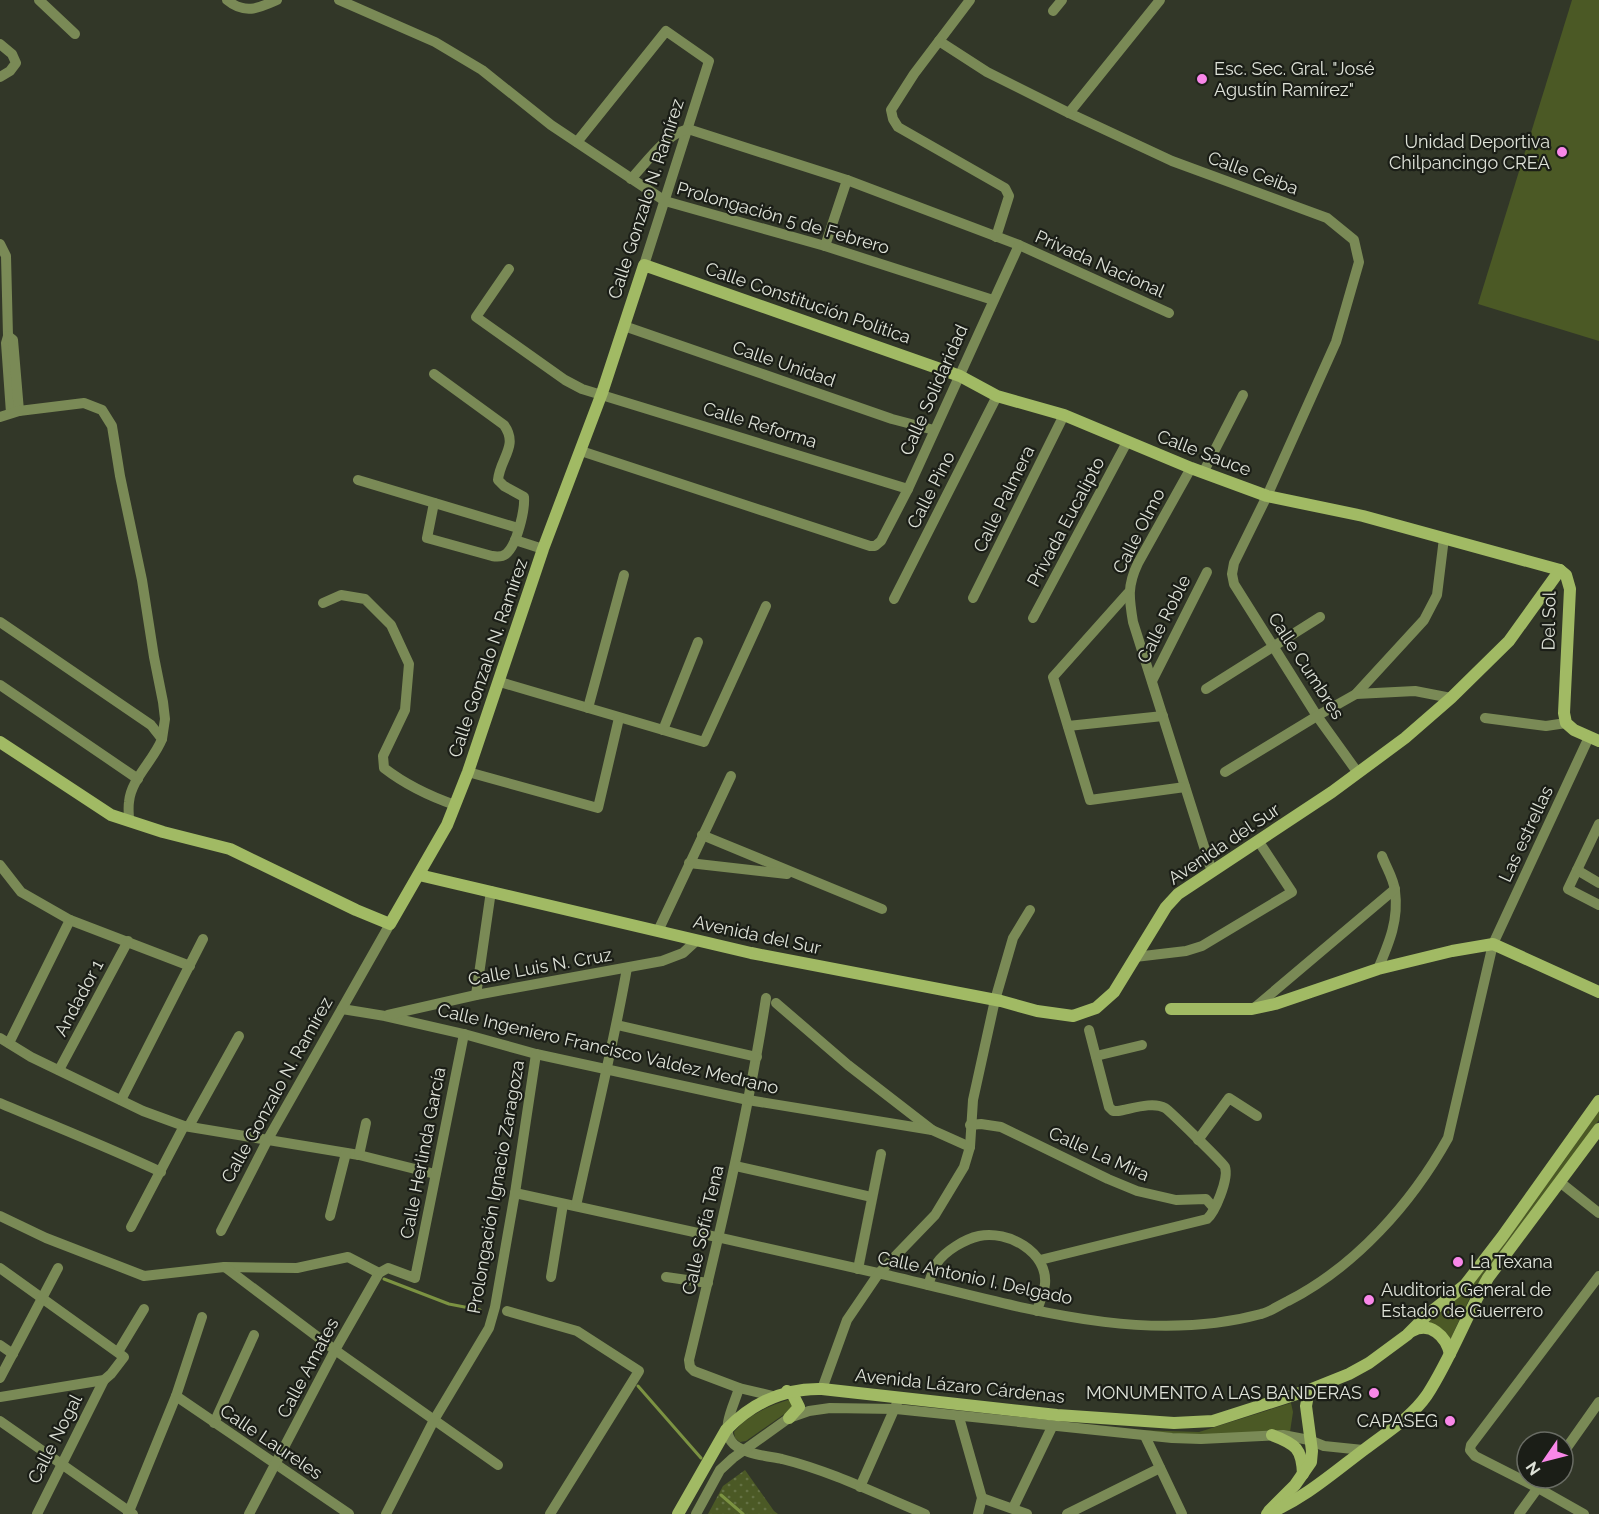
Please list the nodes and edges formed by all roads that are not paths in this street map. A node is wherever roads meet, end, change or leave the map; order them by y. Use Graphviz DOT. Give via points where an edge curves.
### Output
graph roads {
  1 [pos="227,0"];
  2 [pos="278,0"];
  3 [pos="339,0"];
  4 [pos="970,0"];
  5 [pos="1062,0"];
  6 [pos="1160,0"];
  7 [pos="45,2"];
  8 [pos="1053,11"];
  9 [pos="75,34"];
  10 [pos="939,41"];
  11 [pos="0,44"];
  12 [pos="0,77"];
  13 [pos="1069,113"];
  14 [pos="688,129"];
  15 [pos="577,142"];
  16 [pos="631,179"];
  17 [pos="847,180"];
  18 [pos="665,201"];
  19 [pos="996,237"];
  20 [pos="0,244"];
  21 [pos="1019,245"];
  22 [pos="825,246"];
  23 [pos="644,265"];
  24 [pos="509,269"];
  25 [pos="993,300"];
  26 [pos="1169,313"];
  27 [pos="624,326"];
  28 [pos="434,374"];
  29 [pos="960,376"];
  30 [pos="602,393"];
  31 [pos="1243,395"];
  32 [pos="997,396"];
  33 [pos="10,413"];
  34 [pos="1064,415"];
  35 [pos="934,430"];
  36 [pos="1127,442"];
  37 [pos="581,451"];
  38 [pos="1197,471"];
  39 [pos="358,480"];
  40 [pos="908,489"];
  41 [pos="1267,496"];
  42 [pos="434,503"];
  43 [pos="518,528"];
  44 [pos="1443,538"];
  45 [pos="515,540"];
  46 [pos="543,549"];
  47 [pos="1560,570"];
  48 [pos="1207,572"];
  49 [pos="624,575"];
  50 [pos="1128,593"];
  51 [pos="973,598"];
  52 [pos="894,599"];
  53 [pos="322,603"];
  54 [pos="766,606"];
  55 [pos="1320,617"];
  56 [pos="1033,618"];
  57 [pos="0,622"];
  58 [pos="698,642"];
  59 [pos="1274,647"];
  60 [pos="1152,681"];
  61 [pos="500,682"];
  62 [pos="0,685"];
  63 [pos="1206,689"];
  64 [pos="1356,694"];
  65 [pos="1451,698"];
  66 [pos="588,708"];
  67 [pos="1163,716"];
  68 [pos="1317,716"];
  69 [pos="619,718"];
  70 [pos="1485,718"];
  71 [pos="1566,723"];
  72 [pos="1068,726"];
  73 [pos="663,730"];
  74 [pos="162,739"];
  75 [pos="1594,739"];
  76 [pos="0,742"];
  77 [pos="468,772"];
  78 [pos="1225,772"];
  79 [pos="1358,773"];
  80 [pos="730,776"];
  81 [pos="138,778"];
  82 [pos="1185,787"];
  83 [pos="455,805"];
  84 [pos="129,821"];
  85 [pos="1599,824"];
  86 [pos="702,835"];
  87 [pos="1259,842"];
  88 [pos="1382,856"];
  89 [pos="689,863"];
  90 [pos="0,865"];
  91 [pos="1577,870"];
  92 [pos="1212,873"];
  93 [pos="419,875"];
  94 [pos="800,876"];
  95 [pos="1599,883"];
  96 [pos="1395,889"];
  97 [pos="491,891"];
  98 [pos="1599,905"];
  99 [pos="882,909"];
  100 [pos="1030,910"];
  101 [pos="70,920"];
  102 [pos="390,924"];
  103 [pos="658,931"];
  104 [pos="203,939"];
  105 [pos="128,941"];
  106 [pos="696,941"];
  107 [pos="1493,944"];
  108 [pos="1135,957"];
  109 [pos="190,966"];
  110 [pos="627,968"];
  111 [pos="1378,969"];
  112 [pos="1599,992"];
  113 [pos="476,994"];
  114 [pos="995,1000"];
  115 [pos="342,1009"];
  116 [pos="1171,1009"];
  117 [pos="1252,1009"];
  118 [pos="385,1016"];
  119 [pos="617,1025"];
  120 [pos="1089,1030"];
  121 [pos="464,1034"];
  122 [pos="239,1036"];
  123 [pos="4,1040"];
  124 [pos="1142,1045"];
  125 [pos="536,1054"];
  126 [pos="1096,1056"];
  127 [pos="757,1057"];
  128 [pos="605,1069"];
  129 [pos="59,1070"];
  130 [pos="120,1100"];
  131 [pos="748,1100"];
  132 [pos="1599,1101"];
  133 [pos="0,1103"];
  134 [pos="1257,1116"];
  135 [pos="366,1123"];
  136 [pos="970,1125"];
  137 [pos="186,1126"];
  138 [pos="932,1130"];
  139 [pos="1599,1130"];
  140 [pos="268,1139"];
  141 [pos="1198,1140"];
  142 [pos="970,1147"];
  143 [pos="346,1153"];
  144 [pos="881,1154"];
  145 [pos="359,1155"];
  146 [pos="736,1166"];
  147 [pos="161,1172"];
  148 [pos="435,1174"];
  149 [pos="1561,1184"];
  150 [pos="515,1193"];
  151 [pos="872,1197"];
  152 [pos="563,1204"];
  153 [pos="576,1206"];
  154 [pos="1214,1208"];
  155 [pos="1599,1213"];
  156 [pos="0,1216"];
  157 [pos="330,1216"];
  158 [pos="131,1227"];
  159 [pos="221,1231"];
  160 [pos="719,1239"];
  161 [pos="1040,1260"];
  162 [pos="224,1267"];
  163 [pos="0,1268"];
  164 [pos="58,1268"];
  165 [pos="858,1269"];
  166 [pos="379,1273"];
  167 [pos="879,1273"];
  168 [pos="666,1276"];
  169 [pos="1599,1276"];
  170 [pos="551,1277"];
  171 [pos="708,1283"];
  172 [pos="928,1285"];
  173 [pos="42,1297"];
  174 [pos="144,1309"];
  175 [pos="507,1311"];
  176 [pos="1037,1311"];
  177 [pos="202,1317"];
  178 [pos="254,1335"];
  179 [pos="1407,1335"];
  180 [pos="0,1345"];
  181 [pos="335,1350"];
  182 [pos="13,1354"];
  183 [pos="1449,1354"];
  184 [pos="121,1355"];
  185 [pos="0,1378"];
  186 [pos="104,1380"];
  187 [pos="739,1388"];
  188 [pos="822,1389"];
  189 [pos="1309,1390"];
  190 [pos="787,1392"];
  191 [pos="176,1396"];
  192 [pos="773,1396"];
  193 [pos="0,1397"];
  194 [pos="1599,1402"];
  195 [pos="897,1403"];
  196 [pos="959,1417"];
  197 [pos="789,1418"];
  198 [pos="434,1420"];
  199 [pos="0,1421"];
  200 [pos="214,1423"];
  201 [pos="1053,1427"];
  202 [pos="726,1430"];
  203 [pos="1272,1435"];
  204 [pos="1145,1436"];
  205 [pos="1575,1436"];
  206 [pos="1309,1440"];
  207 [pos="743,1450"];
  208 [pos="1363,1450"];
  209 [pos="61,1464"];
  210 [pos="276,1464"];
  211 [pos="498,1466"];
  212 [pos="1160,1468"];
  213 [pos="1303,1475"];
  214 [pos="1515,1476"];
  215 [pos="860,1487"];
  216 [pos="1537,1490"];
  217 [pos="1542,1490"];
  218 [pos="982,1498"];
  219 [pos="1013,1508"];
  220 [pos="130,1513"];
  221 [pos="37,1514"];
  222 [pos="249,1514"];
  223 [pos="349,1514"];
  224 [pos="386,1514"];
  225 [pos="550,1514"];
  226 [pos="678,1514"];
  227 [pos="696,1514"];
  228 [pos="924,1514"];
  229 [pos="978,1514"];
  230 [pos="1027,1514"];
  231 [pos="1067,1514"];
  232 [pos="1182,1514"];
  233 [pos="1267,1514"];
  234 [pos="1519,1514"];
  235 [pos="1584,1514"];
  1 -- 2 [label="street" via="245,10"];
  3 -- 15 [label="street, Prolongación 5 de Febrero" via="459,56"];
  4 -- 10 [label="street"];
  5 -- 8 [label="street"];
  6 -- 13 [label="street"];
  7 -- 9 [label="street"];
  10 -- 13 [label="street, Calle Ceiba" via="987,72"];
  10 -- 19 [label="street" via="895,102 891,110 893,119 898,127 1005,188 1009,196"];
  11 -- 12 [label="street" via="16,63"];
  13 -- 41 [label="street, Calle Ceiba" via="1172,161 1327,218 1354,240 1359,262 1335,342"];
  14 -- 15 [label="street, Calle Gonzalo N. Ramírez" via="709,61 666,31"];
  14 -- 16 [label="street" via="671,138"];
  14 -- 17 [label="street, Privada Nacional"];
  14 -- 18 [label="street, Calle Gonzalo N. Ramírez"];
  15 -- 16 [label="street, Prolongación 5 de Febrero"];
  16 -- 18 [label="street, Prolongación 5 de Febrero"];
  17 -- 19 [label="street, Privada Nacional"];
  17 -- 22 [label="street"];
  18 -- 22 [label="street, Prolongación 5 de Febrero"];
  18 -- 23 [label="street, Calle Gonzalo N. Ramírez"];
  19 -- 21 [label="street, Privada Nacional"];
  20 -- 33 [label="street" via="6,256"];
  21 -- 25 [label="street, Calle Solidaridad"];
  21 -- 26 [label="street, Privada Nacional"];
  22 -- 25 [label="street, Prolongación 5 de Febrero"];
  23 -- 27 [label="street, Calle Gonzalo N. Ramírez"];
  23 -- 29 [label="street, Calle Constitución Política"];
  24 -- 30 [label="street, Calle Reforma" via="477,317 565,380"];
  25 -- 29 [label="street, Calle Solidaridad"];
  27 -- 30 [label="street, Calle Gonzalo N. Ramírez"];
  27 -- 35 [label="street, Calle Unidad"];
  28 -- 43 [label="street" via="511,434 498,480 524,497 525,508"];
  29 -- 32 [label="street, Calle Sauce"];
  29 -- 35 [label="street, Calle Solidaridad"];
  30 -- 37 [label="street, Calle Gonzalo N. Ramírez"];
  30 -- 40 [label="street, Calle Reforma"];
  31 -- 38 [label="street, Calle Olmo"];
  32 -- 34 [label="street, Calle Sauce"];
  32 -- 52 [label="street, Calle Pino"];
  33 -- 74 [label="street" via="84,403 102,410 112,426 163,702"];
  34 -- 36 [label="street, Calle Sauce"];
  34 -- 51 [label="street, Calle Palmera"];
  35 -- 40 [label="street, Calle Solidaridad"];
  36 -- 38 [label="street, Calle Sauce"];
  36 -- 56 [label="street, Privada Eucalipto"];
  37 -- 40 [label="street, Calle Solidaridad" via="870,546 881,541"];
  37 -- 46 [label="street, Calle Gonzalo N. Ramírez"];
  38 -- 41 [label="street, Calle Sauce"];
  38 -- 50 [label="street, Calle Olmo" via="1134,570"];
  39 -- 42 [label="street"];
  41 -- 44 [label="street, Calle Sauce"];
  41 -- 59 [label="street, Calle Cumbres" via="1232,574 1234,584"];
  42 -- 43 [label="street"];
  42 -- 45 [label="street" via="427,538 500,557 508,553"];
  43 -- 45 [label="street"];
  44 -- 47 [label="street, Del Sol"];
  44 -- 64 [label="street" via="1437,595 1430,611"];
  45 -- 46 [label="street"];
  46 -- 61 [label="street, Calle Gonzalo N. Ramírez"];
  47 -- 65 [label="street, Avenida del Sur" via="1509,641"];
  47 -- 71 [label="street, Del Sol" via="1570,589"];
  48 -- 60 [label="street, Calle Roble"];
  49 -- 66 [label="street"];
  50 -- 60 [label="street, Calle Olmo"];
  50 -- 72 [label="street" via="1053,677"];
  53 -- 83 [label="street" via="341,595 365,598 391,625 409,664 405,710 383,756 384,768 431,797"];
  54 -- 73 [label="street" via="704,742"];
  55 -- 59 [label="street"];
  57 -- 74 [label="street" via="152,725"];
  58 -- 73 [label="street"];
  59 -- 63 [label="street"];
  59 -- 68 [label="street, Calle Cumbres"];
  60 -- 67 [label="street, Calle Olmo"];
  61 -- 66 [label="street"];
  61 -- 77 [label="street, Calle Gonzalo N. Ramírez"];
  62 -- 81 [label="street"];
  64 -- 65 [label="street" via="1415,691"];
  64 -- 68 [label="street"];
  65 -- 79 [label="street, Avenida del Sur"];
  66 -- 69 [label="street"];
  67 -- 72 [label="street"];
  67 -- 82 [label="street, Calle Olmo"];
  68 -- 78 [label="street"];
  68 -- 79 [label="street, Calle Cumbres"];
  69 -- 73 [label="street"];
  69 -- 77 [label="street" via="598,808"];
  70 -- 71 [label="street" via="1546,726"];
  71 -- 75 [label="street"];
  72 -- 82 [label="street" via="1090,800"];
  74 -- 81 [label="street"];
  75 -- 107 [label="street, Las estrellas"];
  76 -- 84 [label="street" via="111,815"];
  77 -- 83 [label="street, Calle Gonzalo N. Ramírez"];
  79 -- 87 [label="street, Avenida del Sur"];
  80 -- 86 [label="street, Avenida del Sur"];
  81 -- 84 [label="street" via="129,800"];
  82 -- 92 [label="street, Calle Olmo"];
  83 -- 93 [label="street, Calle Gonzalo N. Ramírez"];
  84 -- 102 [label="street" via="230,849"];
  85 -- 91 [label="street"];
  86 -- 89 [label="street, Avenida del Sur"];
  86 -- 94 [label="street"];
  87 -- 92 [label="street, Avenida del Sur"];
  87 -- 108 [label="street" via="1292,892 1202,946"];
  88 -- 96 [label="street"];
  89 -- 94 [label="street"];
  89 -- 103 [label="street, Avenida del Sur"];
  90 -- 101 [label="street" via="21,892"];
  91 -- 95 [label="street"];
  91 -- 98 [label="street" via="1568,889"];
  92 -- 108 [label="street, Avenida del Sur" via="1178,894"];
  93 -- 97 [label="street, Avenida del Sur"];
  93 -- 102 [label="street, Calle Gonzalo N. Ramírez"];
  94 -- 99 [label="street"];
  96 -- 111 [label="street" via="1393,932"];
  96 -- 117 [label="street"];
  97 -- 103 [label="street, Avenida del Sur"];
  97 -- 113 [label="street"];
  100 -- 114 [label="street" via="1013,938"];
  101 -- 105 [label="street"];
  101 -- 123 [label="street"];
  102 -- 115 [label="street, Calle Gonzalo N. Ramírez"];
  103 -- 106 [label="street, Avenida del Sur"];
  104 -- 109 [label="street"];
  105 -- 109 [label="street"];
  105 -- 129 [label="street, Andador 1"];
  106 -- 110 [label="street, Calle Luis N. Cruz" via="673,958"];
  106 -- 114 [label="street, Avenida del Sur"];
  107 -- 111 [label="street"];
  107 -- 112 [label="street"];
  107 -- 176 [label="street, Calle Antonio I. Delgado" via="1448,1138 1408,1200 1362,1247 1311,1289 1263,1314 1162,1327"];
  108 -- 114 [label="street, Avenida del Sur" via="1114,993 1096,1008 1073,1016"];
  109 -- 130 [label="street"];
  110 -- 113 [label="street, Calle Luis N. Cruz"];
  110 -- 119 [label="street"];
  111 -- 117 [label="street"];
  113 -- 118 [label="street, Calle Luis N. Cruz"];
  114 -- 136 [label="street"];
  115 -- 118 [label="street, Calle Ingeniero Francisco Valdez Medrano"];
  115 -- 140 [label="street, Calle Gonzalo N. Ramírez"];
  116 -- 117 [label="street"];
  118 -- 121 [label="street, Calle Ingeniero Francisco Valdez Medrano"];
  119 -- 127 [label="street"];
  119 -- 128 [label="street"];
  120 -- 126 [label="street"];
  121 -- 125 [label="street, Calle Ingeniero Francisco Valdez Medrano"];
  121 -- 148 [label="street, Calle Herlinda García"];
  122 -- 137 [label="street"];
  123 -- 129 [label="street"];
  124 -- 126 [label="street"];
  125 -- 128 [label="street, Calle Ingeniero Francisco Valdez Medrano"];
  125 -- 150 [label="street, Prolongación Ignacio Zaragoza"];
  126 -- 141 [label="street" via="1109,1107 1118,1111 1164,1107"];
  127 -- 131 [label="street, Calle Sofía Tena"];
  127 -- 138 [label="street, Calle Sofía Tena" via="771,1001"];
  128 -- 131 [label="street, Calle Ingeniero Francisco Valdez Medrano"];
  128 -- 153 [label="street"];
  129 -- 130 [label="street"];
  130 -- 137 [label="street"];
  131 -- 138 [label="street, Calle Ingeniero Francisco Valdez Medrano"];
  131 -- 146 [label="street, Calle Sofía Tena"];
  132 -- 179 [label="street, Avenida Lázaro Cárdenas" via="1465,1285"];
  133 -- 147 [label="street"];
  134 -- 141 [label="street" via="1229,1098"];
  135 -- 145 [label="street"];
  136 -- 142 [label="street"];
  136 -- 154 [label="street, Calle La Mira" via="1001,1127 1137,1191 1176,1200 1206,1199"];
  137 -- 140 [label="street"];
  137 -- 147 [label="street"];
  138 -- 142 [label="street, Calle Ingeniero Francisco Valdez Medrano"];
  139 -- 149 [label="street"];
  140 -- 143 [label="street"];
  140 -- 159 [label="street, Calle Gonzalo N. Ramírez"];
  141 -- 154 [label="street" via="1225,1167 1226,1179"];
  142 -- 167 [label="street" via="964,1167 935,1215"];
  143 -- 145 [label="street"];
  143 -- 157 [label="street"];
  144 -- 151 [label="street"];
  145 -- 148 [label="street"];
  146 -- 151 [label="street"];
  146 -- 160 [label="street, Calle Sofía Tena"];
  147 -- 158 [label="street"];
  148 -- 166 [label="street, Calle Herlinda García" via="415,1278 388,1268"];
  149 -- 155 [label="street"];
  149 -- 183 [label="street" via="1488,1278"];
  150 -- 152 [label="street, Calle Antonio I. Delgado"];
  150 -- 198 [label="street, Prolongación Ignacio Zaragoza" via="489,1328"];
  151 -- 165 [label="street"];
  152 -- 153 [label="street, Calle Antonio I. Delgado"];
  152 -- 170 [label="street"];
  153 -- 160 [label="street, Calle Antonio I. Delgado"];
  154 -- 161 [label="street" via="1207,1219"];
  156 -- 162 [label="street" via="144,1276"];
  160 -- 165 [label="street, Calle Antonio I. Delgado"];
  160 -- 171 [label="street, Calle Sofía Tena"];
  161 -- 172 [label="street" via="1032,1251 1003,1236 980,1236 958,1245 937,1263"];
  161 -- 176 [label="street" via="1045,1283"];
  162 -- 166 [label="street" via="297,1268 348,1257"];
  162 -- 181 [label="street"];
  163 -- 173 [label="street"];
  164 -- 173 [label="street"];
  165 -- 167 [label="street, Calle Antonio I. Delgado"];
  166 -- 181 [label="street, Calle Amates"];
  167 -- 172 [label="street, Calle Antonio I. Delgado"];
  167 -- 188 [label="street" via="847,1320"];
  168 -- 171 [label="street"];
  169 -- 214 [label="street" via="1471,1445 1474,1456"];
  171 -- 187 [label="street, Calle Sofía Tena" via="690,1367"];
  172 -- 176 [label="street, Calle Antonio I. Delgado"];
  173 -- 182 [label="street"];
  173 -- 184 [label="street"];
  174 -- 184 [label="street, Calle Nogal"];
  175 -- 225 [label="street" via="578,1330 639,1371"];
  177 -- 191 [label="street"];
  178 -- 200 [label="street"];
  179 -- 183 [label="street" via="1419,1328 1434,1330 1447,1344"];
  179 -- 189 [label="street, Avenida Lázaro Cárdenas" via="1369,1363"];
  180 -- 182 [label="street"];
  181 -- 198 [label="street"];
  181 -- 210 [label="street, Calle Amates"];
  182 -- 185 [label="street"];
  183 -- 208 [label="street" via="1427,1395 1411,1415"];
  184 -- 186 [label="street, Calle Nogal"];
  186 -- 193 [label="street"];
  186 -- 209 [label="street, Calle Nogal"];
  187 -- 192 [label="street"];
  187 -- 202 [label="street"];
  188 -- 190 [label="street, Avenida Lázaro Cárdenas"];
  188 -- 195 [label="street, Avenida Lázaro Cárdenas"];
  189 -- 195 [label="street, Avenida Lázaro Cárdenas" via="1213,1421 1174,1423"];
  189 -- 206 [label="street"];
  190 -- 192 [label="street, Avenida Lázaro Cárdenas"];
  190 -- 197 [label="street" via="799,1407"];
  191 -- 200 [label="street, Calle Laureles"];
  191 -- 220 [label="street"];
  192 -- 202 [label="street, Avenida Lázaro Cárdenas"];
  194 -- 205 [label="street"];
  195 -- 196 [label="street, Avenida Lázaro Cárdenas"];
  195 -- 197 [label="street, Avenida Lázaro Cárdenas" via="830,1408"];
  195 -- 215 [label="street"];
  196 -- 201 [label="street, Avenida Lázaro Cárdenas"];
  196 -- 218 [label="street"];
  197 -- 207 [label="street, Avenida Lázaro Cárdenas"];
  198 -- 211 [label="street"];
  198 -- 224 [label="street, Prolongación Ignacio Zaragoza"];
  199 -- 209 [label="street"];
  200 -- 210 [label="street, Calle Laureles"];
  201 -- 204 [label="street, Avenida Lázaro Cárdenas"];
  201 -- 219 [label="street"];
  202 -- 207 [label="street" via="729,1439"];
  202 -- 226 [label="street, Avenida Lázaro Cárdenas"];
  203 -- 204 [label="street, Avenida Lázaro Cárdenas" via="1201,1439"];
  203 -- 206 [label="street, Avenida Lázaro Cárdenas"];
  203 -- 213 [label="street" via="1297,1449"];
  204 -- 212 [label="street"];
  206 -- 208 [label="street, Avenida Lázaro Cárdenas" via="1324,1446"];
  206 -- 213 [label="street" via="1311,1462"];
  207 -- 215 [label="street" via="796,1462"];
  207 -- 227 [label="street, Avenida Lázaro Cárdenas" via="720,1470"];
  208 -- 233 [label="street" via="1288,1505"];
  209 -- 220 [label="street"];
  209 -- 221 [label="street, Calle Nogal"];
  210 -- 222 [label="street, Calle Amates"];
  210 -- 223 [label="street, Calle Laureles"];
  212 -- 231 [label="street"];
  212 -- 232 [label="street"];
  213 -- 233 [label="street"];
  215 -- 228 [label="street"];
  216 -- 234 [label="street"];
  217 -- 235 [label="street"];
  218 -- 219 [label="street"];
  218 -- 229 [label="street"];
  219 -- 230 [label="street"];
}
